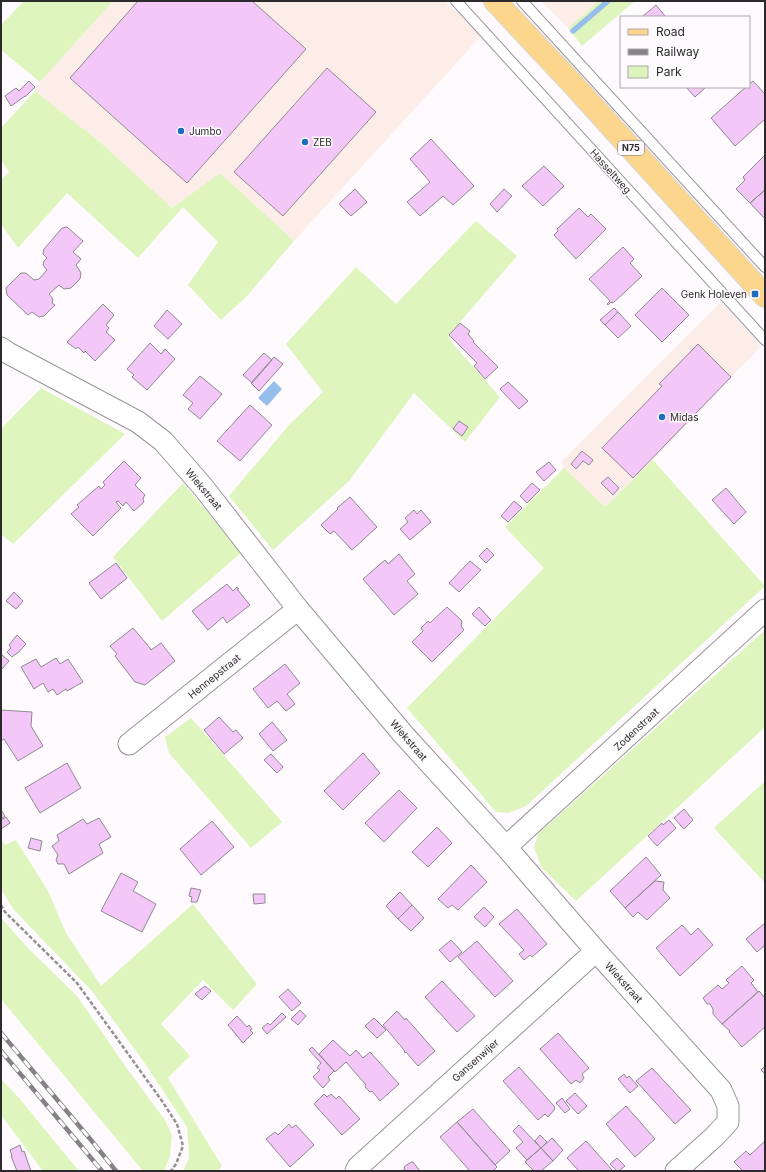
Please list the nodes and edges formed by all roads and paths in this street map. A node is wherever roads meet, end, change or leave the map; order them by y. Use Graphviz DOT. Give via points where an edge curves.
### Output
graph roads {
  1 [pos="456,1"];
  2 [pos="496,1"];
  3 [pos="522,1"];
  4 [pos="765,267"];
  5 [pos="765,296"];
  6 [pos="765,340"];
  7 [pos="1,348"];
  8 [pos="298,609"];
  9 [pos="765,610"];
  10 [pos="129,744"];
  11 [pos="506,848"];
  12 [pos="1,905"];
  13 [pos="596,951"];
  14 [pos="171,1171"];
  15 [pos="356,1171"];
  16 [pos="676,1171"];
  1 -- 6 [label="lane, Hasseltweg"];
  2 -- 5 [label="main road, N75"];
  3 -- 4 [label="lane"];
  7 -- 8 [label="street, Wiekstraat" via="138,422 163,441 203,487"];
  8 -- 10 [label="street, Hennepstraat"];
  8 -- 11 [label="street, Wiekstraat" via="404,734"];
  9 -- 11 [label="street, Zodenstraat"];
  11 -- 13 [label="street, Wiekstraat"];
  12 -- 14 [label="path" via="5,912 77,983 177,1124 183,1146"];
  13 -- 15 [label="street, Gansenwijer"];
  13 -- 16 [label="street, Wiekstraat" via="721,1090 728,1106 728,1122"];
}
